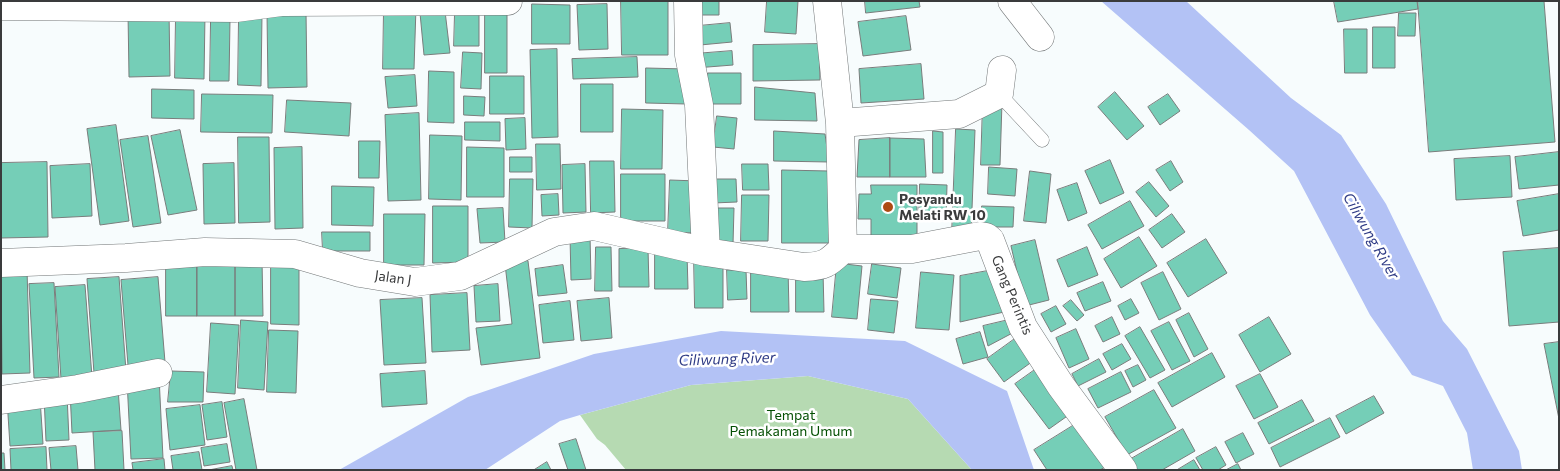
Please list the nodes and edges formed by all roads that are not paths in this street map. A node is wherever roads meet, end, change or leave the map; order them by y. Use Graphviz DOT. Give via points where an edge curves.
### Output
graph roads {
  1 [pos="500,1"];
  2 [pos="508,1"];
  3 [pos="688,1"];
  4 [pos="827,1"];
  5 [pos="1012,1"];
  6 [pos="236,5"];
  7 [pos="1,6"];
  8 [pos="1040,37"];
  9 [pos="1001,82"];
  10 [pos="965,125"];
  11 [pos="840,131"];
  12 [pos="1042,140"];
  13 [pos="843,249"];
  14 [pos="706,252"];
  15 [pos="1,263"];
  16 [pos="158,373"];
  17 [pos="1,400"];
  18 [pos="1123,470"];
  1 -- 2 [label="street"];
  1 -- 6 [label="street"];
  3 -- 14 [label="street" via="689,55 700,105"];
  4 -- 11 [label="street"];
  5 -- 8 [label="street"];
  6 -- 7 [label="street"];
  9 -- 11 [label="street" via="959,114"];
  9 -- 12 [label="lane"];
  10 -- 11 [label="street"];
  11 -- 13 [label="street"];
  13 -- 14 [label="street, Jalan J" via="829,263 817,267"];
  13 -- 18 [label="street, Gang Perintis" via="912,249 986,236 1023,327 1061,386"];
  14 -- 15 [label="street, Jalan J" via="594,226 554,232 460,276 415,282 360,273 295,254 205,252"];
  16 -- 17 [label="street"];
}
